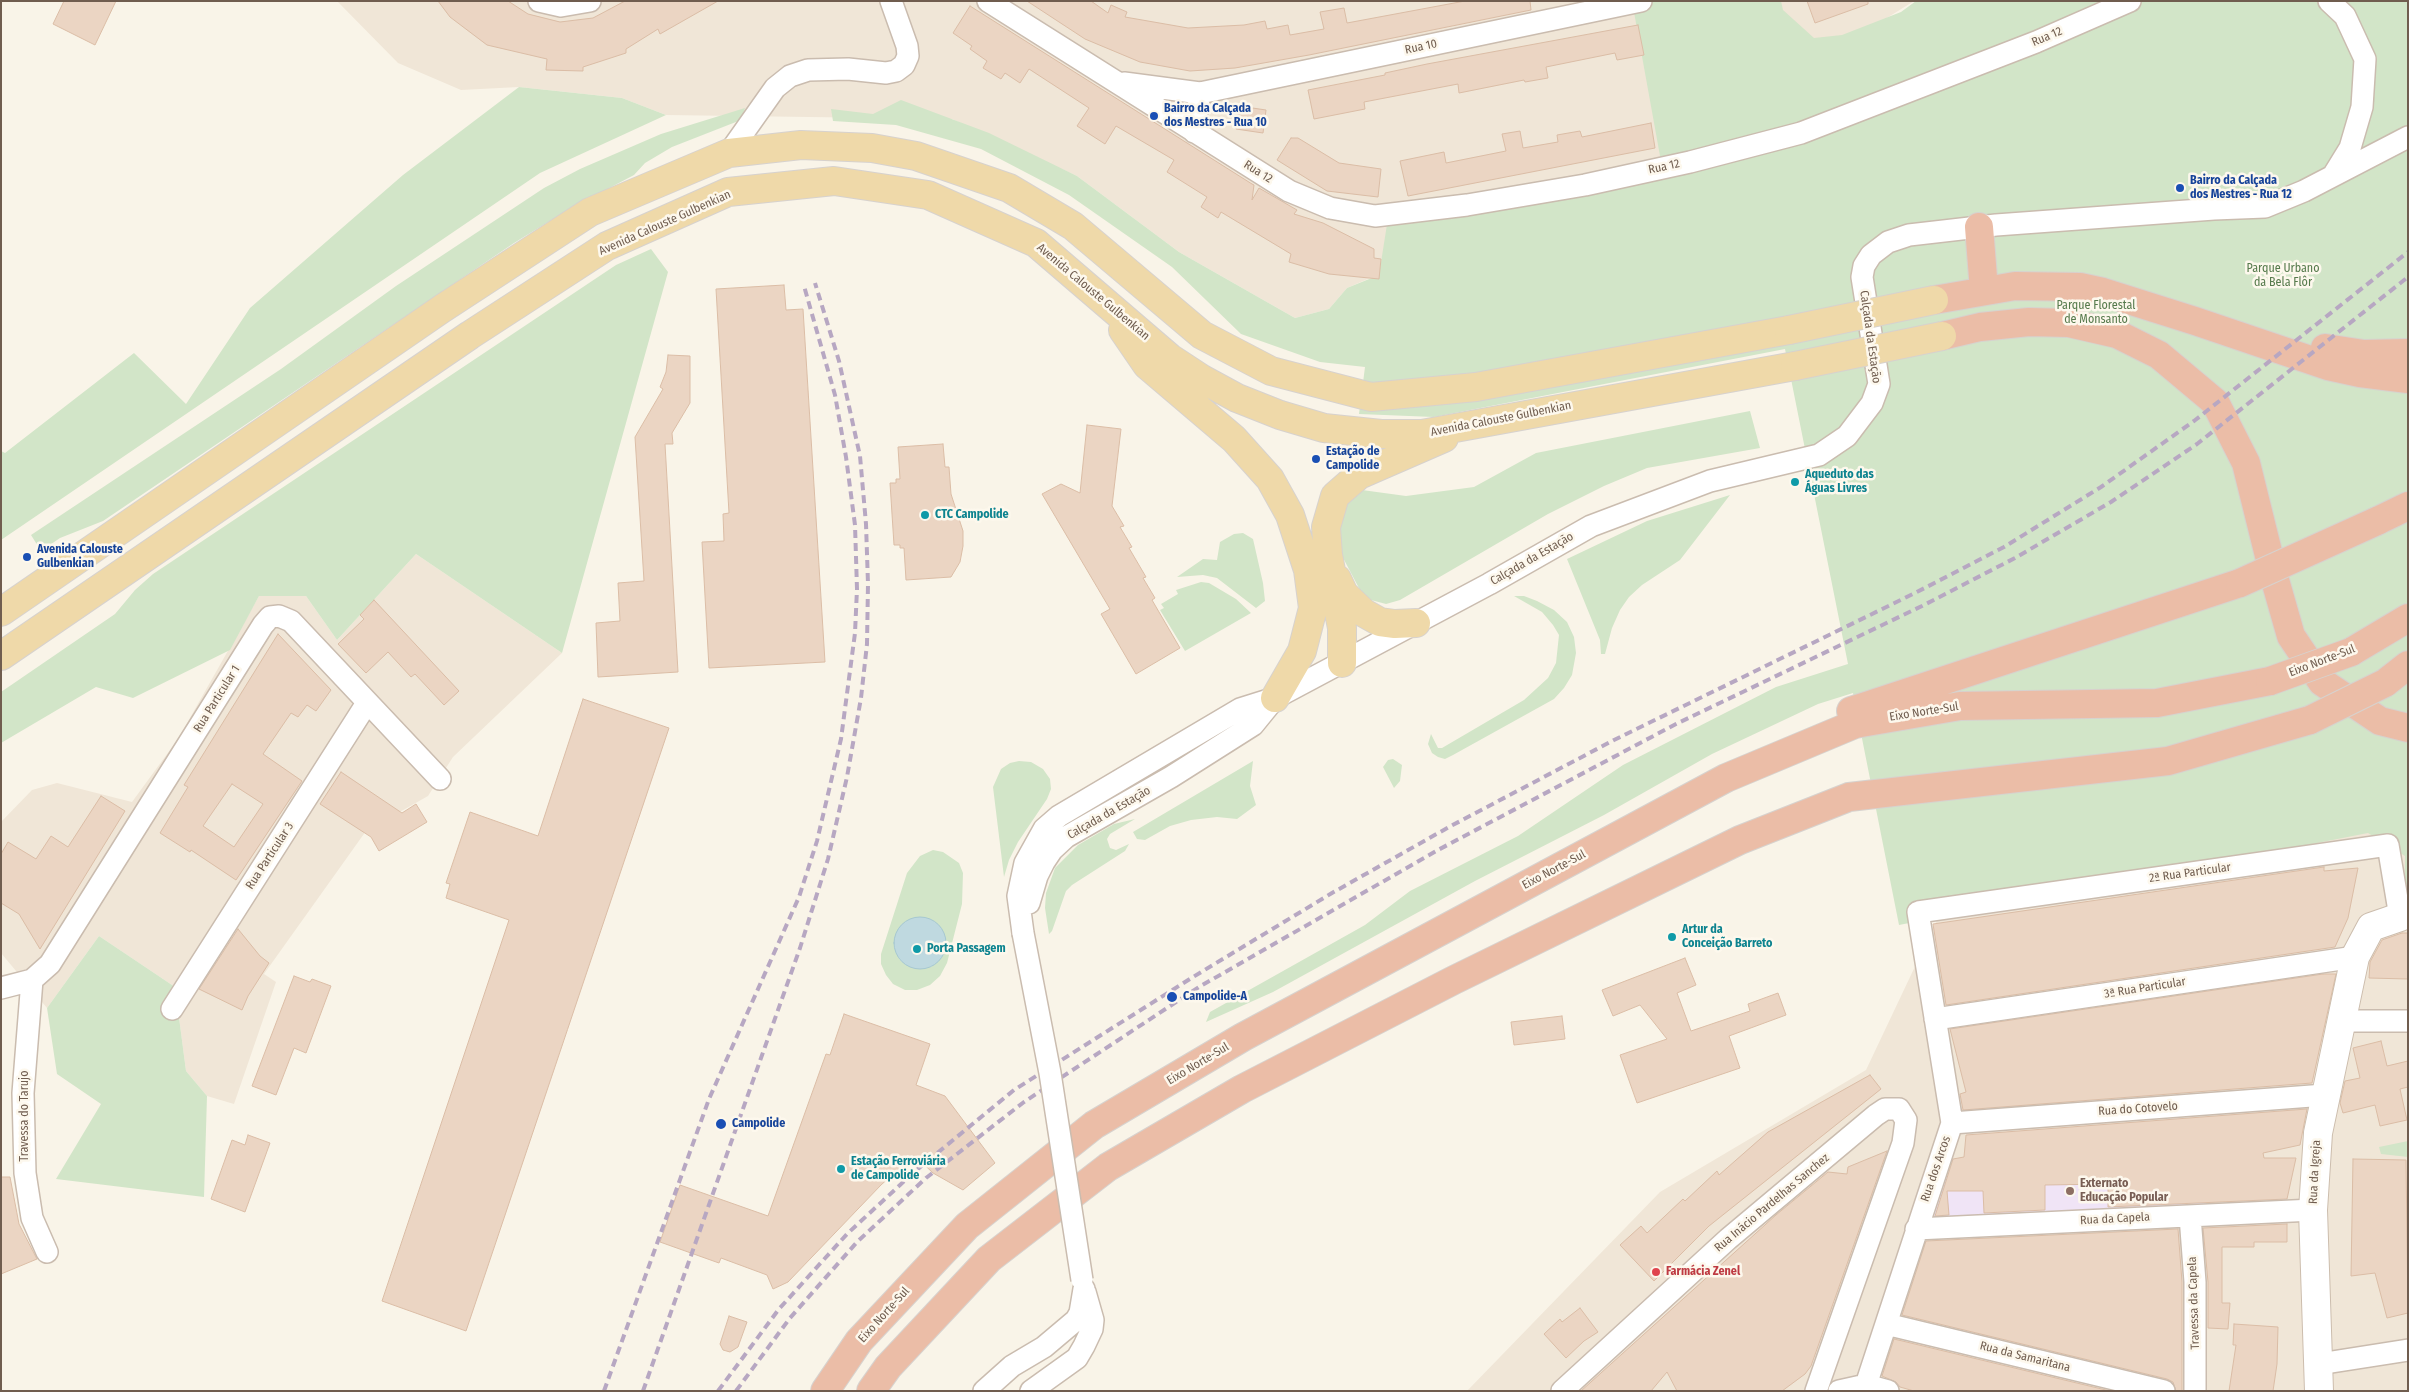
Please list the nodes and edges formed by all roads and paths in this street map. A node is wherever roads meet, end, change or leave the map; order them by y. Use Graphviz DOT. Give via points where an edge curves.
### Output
graph roads {
  1 [pos="539,1"];
  2 [pos="590,1"];
  3 [pos="891,1"];
  4 [pos="988,1"];
  5 [pos="1641,1"];
  6 [pos="2130,1"];
  7 [pos="2330,1"];
  8 [pos="1115,81"];
  9 [pos="1200,94"];
  10 [pos="1194,132"];
  11 [pos="2408,137"];
  12 [pos="729,153"];
  13 [pos="2334,174"];
  14 [pos="1978,228"];
  15 [pos="1984,290"];
  16 [pos="1102,300"];
  17 [pos="1934,300"];
  18 [pos="2195,321"];
  19 [pos="1942,336"];
  20 [pos="2408,354"];
  21 [pos="2408,379"];
  22 [pos="1466,427"];
  23 [pos="2408,506"];
  24 [pos="1330,567"];
  25 [pos="1313,608"];
  26 [pos="1,612"];
  27 [pos="2408,618"];
  28 [pos="1416,623"];
  29 [pos="1,656"];
  30 [pos="1342,663"];
  31 [pos="2408,665"];
  32 [pos="1275,698"];
  33 [pos="368,703"];
  34 [pos="2408,728"];
  35 [pos="1726,778"];
  36 [pos="440,779"];
  37 [pos="1918,912"];
  38 [pos="2400,917"];
  39 [pos="2355,956"];
  40 [pos="32,980"];
  41 [pos="1,988"];
  42 [pos="172,1009"];
  43 [pos="1935,1020"];
  44 [pos="2341,1021"];
  45 [pos="2408,1022"];
  46 [pos="2325,1095"];
  47 [pos="1952,1123"];
  48 [pos="2313,1210"];
  49 [pos="2190,1216"];
  50 [pos="1916,1229"];
  51 [pos="48,1252"];
  52 [pos="1083,1284"];
  53 [pos="1886,1324"];
  54 [pos="2408,1350"];
  55 [pos="2319,1377"];
  56 [pos="1865,1388"];
  57 [pos="825,1391"];
  58 [pos="871,1391"];
  59 [pos="984,1391"];
  60 [pos="1031,1391"];
  61 [pos="1562,1391"];
  62 [pos="1816,1391"];
  63 [pos="1839,1391"];
  64 [pos="1888,1391"];
  65 [pos="2164,1391"];
  66 [pos="2195,1391"];
  1 -- 2 [label="street" via="561,6"];
  3 -- 12 [label="street" via="908,46 904,65 886,73 848,69 808,70 790,76 775,88"];
  4 -- 8 [label="street, Rua 10"];
  5 -- 9 [label="street, Rua 10"];
  6 -- 10 [label="street, Rua 12" via="2036,42 1802,133 1585,185 1467,205 1376,216 1330,208 1289,191"];
  7 -- 13 [label="street" via="2345,16 2365,59 2362,108 2350,148"];
  8 -- 9 [label="street, Rua 10"];
  8 -- 10 [label="street, Rua 10"];
  9 -- 10 [label="street"];
  11 -- 13 [label="street, Calçada da Estação"];
  12 -- 17 [label="main road, bridge" via="801,145 872,148 916,156 1009,188 1073,226 1202,335 1271,371 1371,397 1476,387"];
  12 -- 26 [label="main road" via="590,212 443,308"];
  13 -- 14 [label="street, Calçada da Estação" via="2265,207"];
  14 -- 15 [label="highway"];
  14 -- 28 [label="street, Calçada da Estação" via="1898,238 1872,255 1864,266 1862,287 1879,384 1872,403 1847,436 1819,454 1710,481 1591,526"];
  15 -- 17 [label="highway"];
  15 -- 18 [label="highway" via="2015,286 2080,287"];
  16 -- 22 [label="main road, Avenida Calouste Gulbenkian" via="1170,358 1202,379 1237,398 1280,415 1324,428 1380,434 1422,434"];
  16 -- 25 [label="main road" via="1147,365 1234,439 1270,479 1290,516 1308,570"];
  16 -- 29 [label="main road, Avenida Calouste Gulbenkian" via="1036,243 928,195 834,181 728,192 607,246 470,335"];
  18 -- 20 [label="highway" via="2349,353"];
  18 -- 21 [label="highway" via="2328,366 2360,374"];
  19 -- 22 [label="main road, Avenida Calouste Gulbenkian, bridge"];
  19 -- 34 [label="highway" via="2029,322 2069,323 2117,334 2159,354 2215,402 2246,463 2291,636 2322,682 2380,721"];
  22 -- 24 [label="main road" via="1359,475 1335,496 1326,527"];
  23 -- 35 [label="highway, bridge" via="2240,583 1784,734"];
  24 -- 28 [label="main road" via="1344,594 1364,613 1380,622"];
  24 -- 30 [label="main road" via="1342,628"];
  25 -- 30 [label="main road"];
  25 -- 32 [label="main road" via="1302,651"];
  27 -- 35 [label="highway, Eixo Norte-Sul, bridge" via="2351,652 2270,681 2157,703 1960,706 1855,724"];
  28 -- 30 [label="street, Calçada da Estação"];
  30 -- 32 [label="street, Calçada da Estação"];
  31 -- 58 [label="highway, bridge" via="2385,683 2310,720 2168,761 1849,797 1740,840 1454,980 1242,1089 1108,1167 989,1259 888,1368"];
  32 -- 52 [label="street, Calçada da Estação, bridge" via="1240,709 1059,816 1044,829 1025,863 1018,896 1023,933 1050,1073"];
  33 -- 36 [label="street, Rua Particular 1"];
  33 -- 40 [label="street, Rua Particular 1" via="291,622 279,616 270,617 50,964"];
  33 -- 42 [label="street, Rua Particular 3"];
  35 -- 57 [label="highway, Eixo Norte-Sul" via="1243,1037 1094,1125 967,1226 859,1341"];
  37 -- 38 [label="street, 2ª Rua Particular" via="2388,845"];
  37 -- 43 [label="street, Rua dos Arcos"];
  38 -- 39 [label="street, Rua da Igreja" via="2371,927"];
  39 -- 43 [label="street, 3ª Rua Particular"];
  39 -- 44 [label="street, Rua da Igreja"];
  40 -- 41 [label="street"];
  40 -- 51 [label="street, Travessa do Tarujo" via="23,1093 26,1173 32,1218"];
  43 -- 47 [label="street, Rua dos Arcos"];
  44 -- 45 [label="street"];
  44 -- 46 [label="street, Rua da Igreja"];
  46 -- 47 [label="street, Rua do Cotovelo"];
  46 -- 48 [label="street, Rua da Igreja" via="2318,1133"];
  47 -- 50 [label="street, Rua dos Arcos"];
  48 -- 49 [label="street, Rua da Capela"];
  48 -- 55 [label="street, Rua da Igreja"];
  49 -- 50 [label="street, Rua da Capela"];
  49 -- 66 [label="street, Travessa da Capela" via="2195,1282"];
  50 -- 53 [label="street, Rua dos Arcos"];
  52 -- 59 [label="street" via="1080,1313 1076,1320 1044,1347 1012,1366"];
  52 -- 60 [label="street" via="1093,1320 1089,1338 1076,1358"];
  53 -- 56 [label="street, Rua dos Arcos"];
  53 -- 65 [label="street, Rua da Samaritana"];
  54 -- 55 [label="street"];
  56 -- 63 [label="street"];
  56 -- 64 [label="street"];
  61 -- 62 [label="street, Rua Inácio Pardelhas Sanchez" via="1728,1239 1876,1115 1885,1109 1898,1109 1906,1120 1903,1143"];
}
